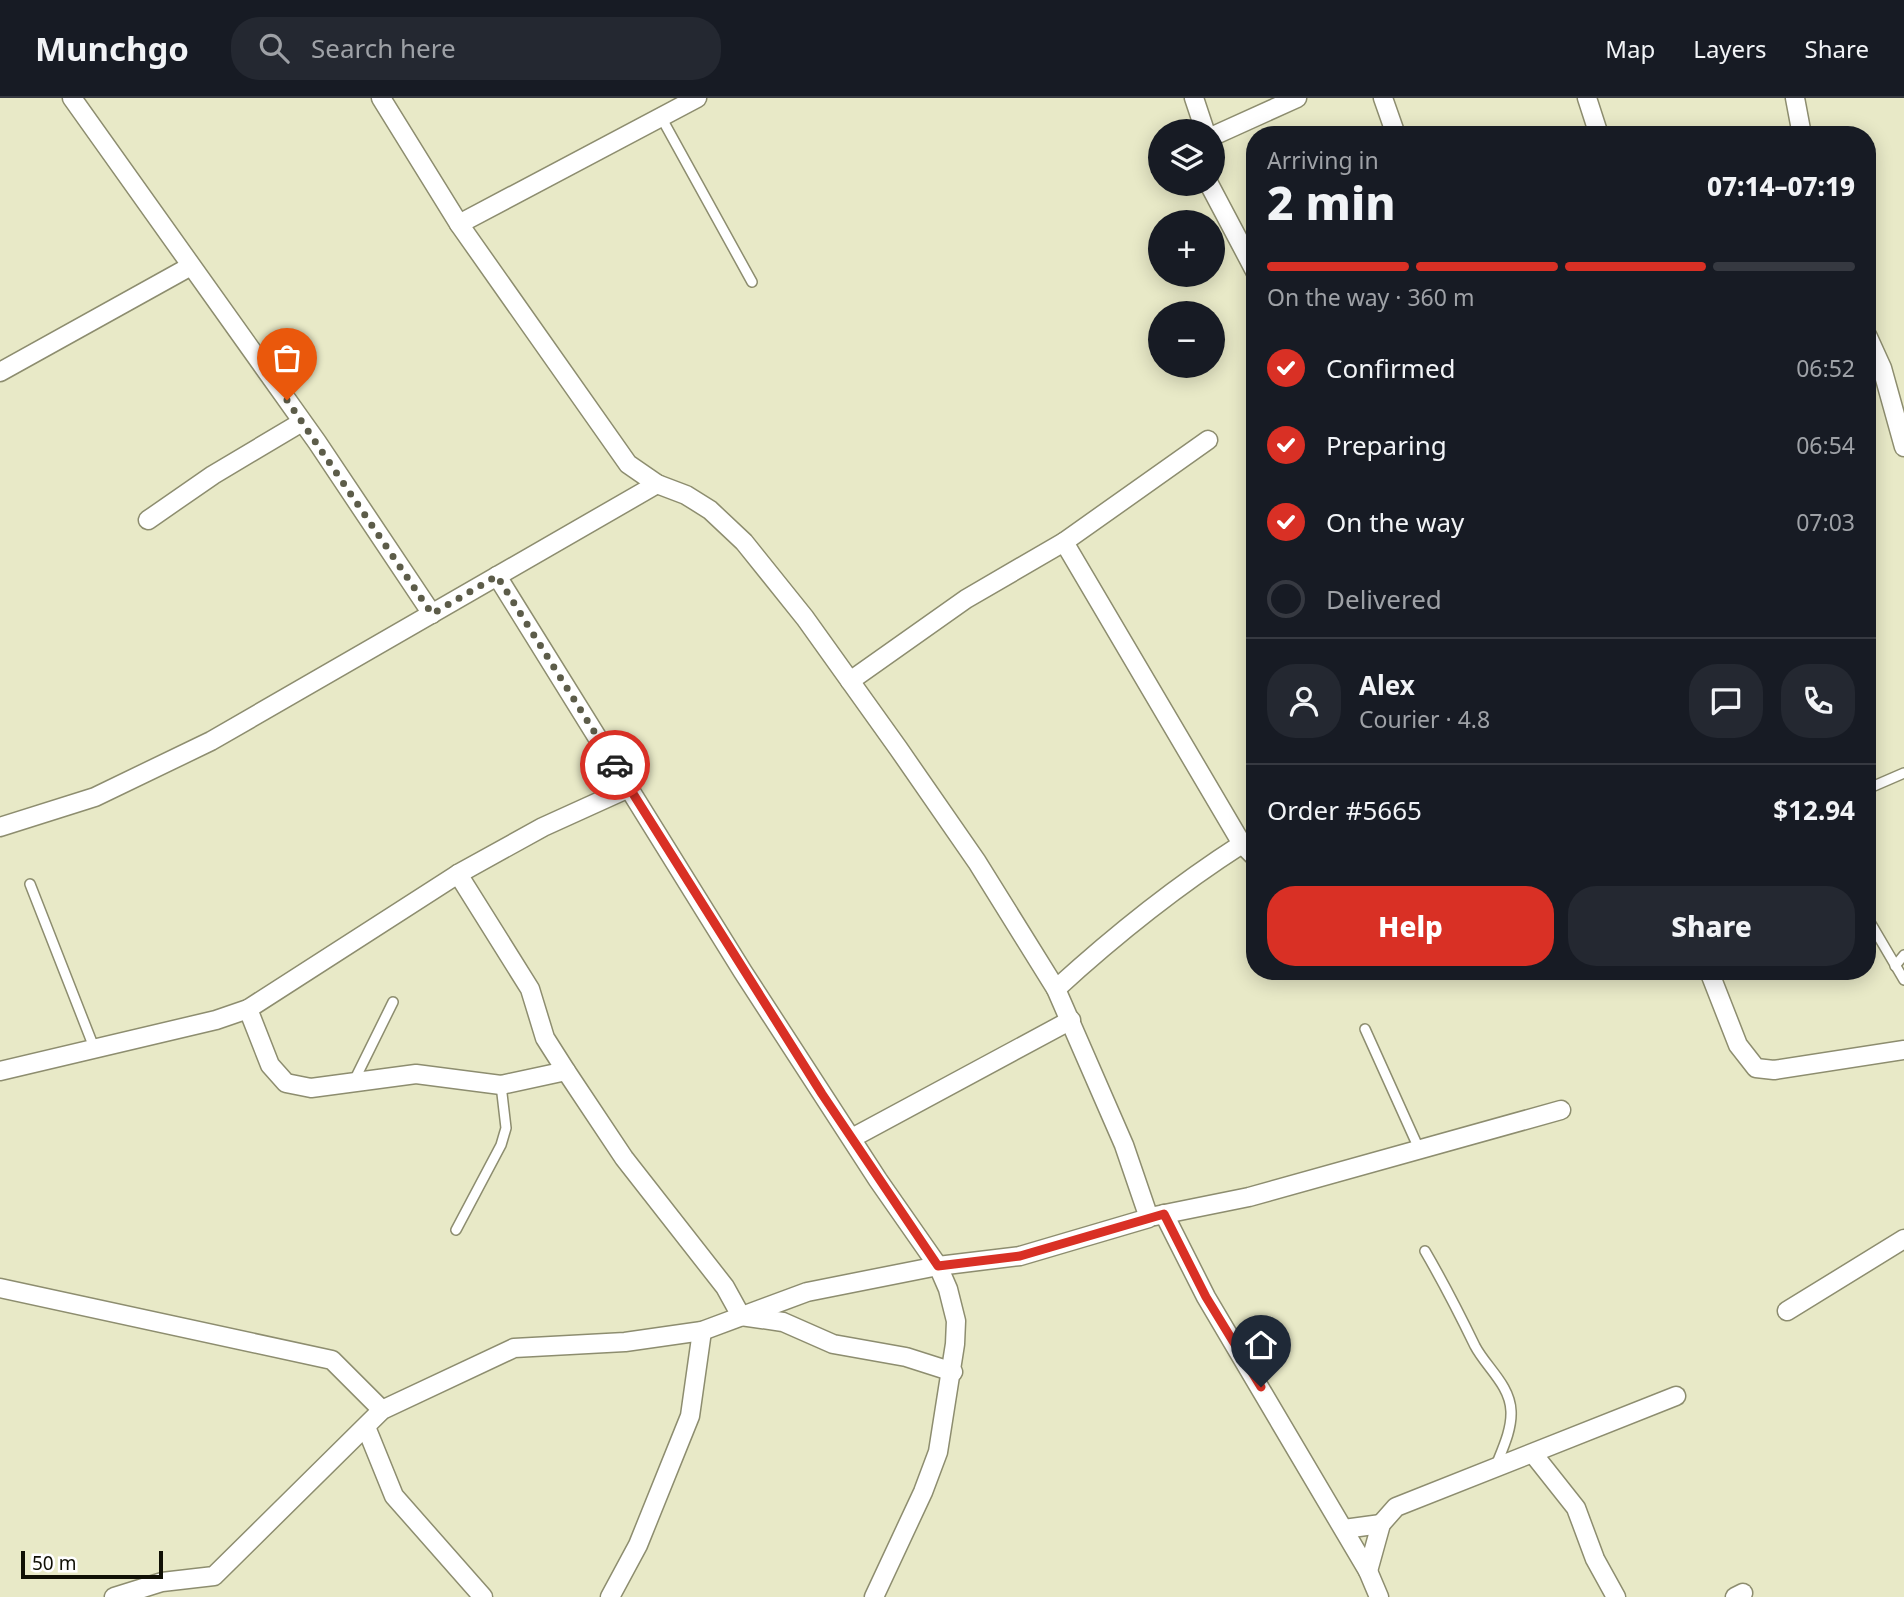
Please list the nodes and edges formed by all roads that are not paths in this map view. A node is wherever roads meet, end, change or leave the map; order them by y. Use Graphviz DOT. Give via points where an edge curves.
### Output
graph roads {
  1 [pos="72,98"];
  2 [pos="382,98"];
  3 [pos="697,98"];
  4 [pos="1194,98"];
  5 [pos="1297,98"];
  6 [pos="1383,98"];
  7 [pos="1587,98"];
  8 [pos="1795,98"];
  9 [pos="660,116"];
  10 [pos="1201,119"];
  11 [pos="1393,126"];
  12 [pos="1595,126"];
  13 [pos="1800,126"];
  14 [pos="1225,131"];
  15 [pos="1215,196"];
  16 [pos="459,224"];
  17 [pos="1246,254"];
  18 [pos="191,266"];
  19 [pos="752,282"];
  20 [pos="1876,355"];
  21 [pos="0,372"];
  22 [pos="302,422"];
  23 [pos="1208,440"];
  24 [pos="1904,447"];
  25 [pos="657,484"];
  26 [pos="148,520"];
  27 [pos="1064,542"];
  28 [pos="497,576"];
  29 [pos="432,614"];
  30 [pos="850,681"];
  31 [pos="1904,773"];
  32 [pos="1876,785"];
  33 [pos="629,788"];
  34 [pos="2,822"];
  35 [pos="1246,846"];
  36 [pos="1246,852"];
  37 [pos="458,874"];
  38 [pos="30,884"];
  39 [pos="1876,932"];
  40 [pos="1904,955"];
  41 [pos="1895,966"];
  42 [pos="1713,980"];
  43 [pos="1904,980"];
  44 [pos="1056,989"];
  45 [pos="393,1002"];
  46 [pos="248,1009"];
  47 [pos="1071,1020"];
  48 [pos="1365,1029"];
  49 [pos="95,1050"];
  50 [pos="1904,1050"];
  51 [pos="0,1070"];
  52 [pos="566,1071"];
  53 [pos="353,1083"];
  54 [pos="501,1085"];
  55 [pos="1561,1110"];
  56 [pos="852,1138"];
  57 [pos="1420,1151"];
  58 [pos="1156,1216"];
  59 [pos="456,1230"];
  60 [pos="1904,1239"];
  61 [pos="1424,1251"];
  62 [pos="938,1266"];
  63 [pos="0,1288"];
  64 [pos="1787,1311"];
  65 [pos="741,1316"];
  66 [pos="702,1331"];
  67 [pos="953,1372"];
  68 [pos="1676,1396"];
  69 [pos="382,1410"];
  70 [pos="366,1427"];
  71 [pos="1534,1455"];
  72 [pos="1495,1469"];
  73 [pos="1381,1524"];
  74 [pos="1344,1529"];
  75 [pos="1368,1571"];
  76 [pos="114,1597"];
  77 [pos="483,1597"];
  78 [pos="610,1597"];
  79 [pos="874,1597"];
  80 [pos="1379,1597"];
  81 [pos="1616,1597"];
  1 -- 18 [label="street"];
  2 -- 16 [label="street"];
  3 -- 9 [label="street"];
  4 -- 10 [label="street"];
  5 -- 14 [label="street"];
  6 -- 11 [label="street"];
  7 -- 12 [label="street"];
  8 -- 13 [label="street"];
  9 -- 16 [label="street"];
  9 -- 19 [label="lane"];
  15 -- 17 [label="street"];
  16 -- 25 [label="street" via="628,464"];
  18 -- 21 [label="street"];
  18 -- 22 [label="street"];
  20 -- 24 [label="street"];
  22 -- 26 [label="street"];
  22 -- 29 [label="street"];
  23 -- 27 [label="street"];
  25 -- 28 [label="street"];
  25 -- 30 [label="street" via="710,510 744,542"];
  27 -- 30 [label="street" via="966,599"];
  27 -- 35 [label="street"];
  28 -- 29 [label="street"];
  28 -- 33 [label="street"];
  29 -- 34 [label="street" via="155,770 95,797"];
  30 -- 44 [label="street" via="977,862"];
  31 -- 32 [label="lane"];
  33 -- 37 [label="street" via="543,827"];
  33 -- 56 [label="street"];
  36 -- 44 [label="street" via="1180,885"];
  37 -- 46 [label="street"];
  37 -- 52 [label="street" via="530,989 545,1038"];
  38 -- 49 [label="lane"];
  39 -- 41 [label="lane"];
  40 -- 41 [label="lane"];
  41 -- 43 [label="lane"];
  42 -- 50 [label="street" via="1738,1045 1756,1068 1774,1070"];
  44 -- 47 [label="street"];
  45 -- 53 [label="lane"];
  46 -- 49 [label="street"];
  46 -- 53 [label="street" via="261,1048 286,1083 311,1088"];
  47 -- 56 [label="street"];
  47 -- 58 [label="street"];
  48 -- 57 [label="lane"];
  49 -- 51 [label="street"];
  52 -- 54 [label="street"];
  52 -- 65 [label="street" via="624,1158 725,1287"];
  53 -- 54 [label="street" via="416,1074"];
  54 -- 59 [label="lane" via="506,1128 501,1145"];
  55 -- 57 [label="street"];
  56 -- 62 [label="street"];
  57 -- 58 [label="street" via="1249,1197"];
  58 -- 62 [label="street" via="1020,1256"];
  58 -- 74 [label="street"];
  60 -- 64 [label="street"];
  61 -- 72 [label="lane" via="1507,1395 1511,1411"];
  62 -- 65 [label="street" via="807,1292"];
  62 -- 67 [label="street" via="956,1321"];
  63 -- 69 [label="street" via="332,1360"];
  65 -- 66 [label="street"];
  65 -- 67 [label="street" via="783,1322 833,1343 906,1357"];
  66 -- 69 [label="street" via="625,1342 514,1348"];
  66 -- 78 [label="street" via="690,1416 638,1545"];
  67 -- 79 [label="street" via="938,1452"];
  68 -- 71 [label="street"];
  69 -- 70 [label="street"];
  70 -- 76 [label="street" via="214,1576 162,1582"];
  70 -- 77 [label="street" via="394,1496"];
  71 -- 72 [label="street"];
  71 -- 81 [label="street" via="1576,1508 1595,1559"];
  72 -- 73 [label="street" via="1396,1507"];
  73 -- 74 [label="street"];
  73 -- 75 [label="street"];
  74 -- 75 [label="street"];
  75 -- 80 [label="street"];
}
